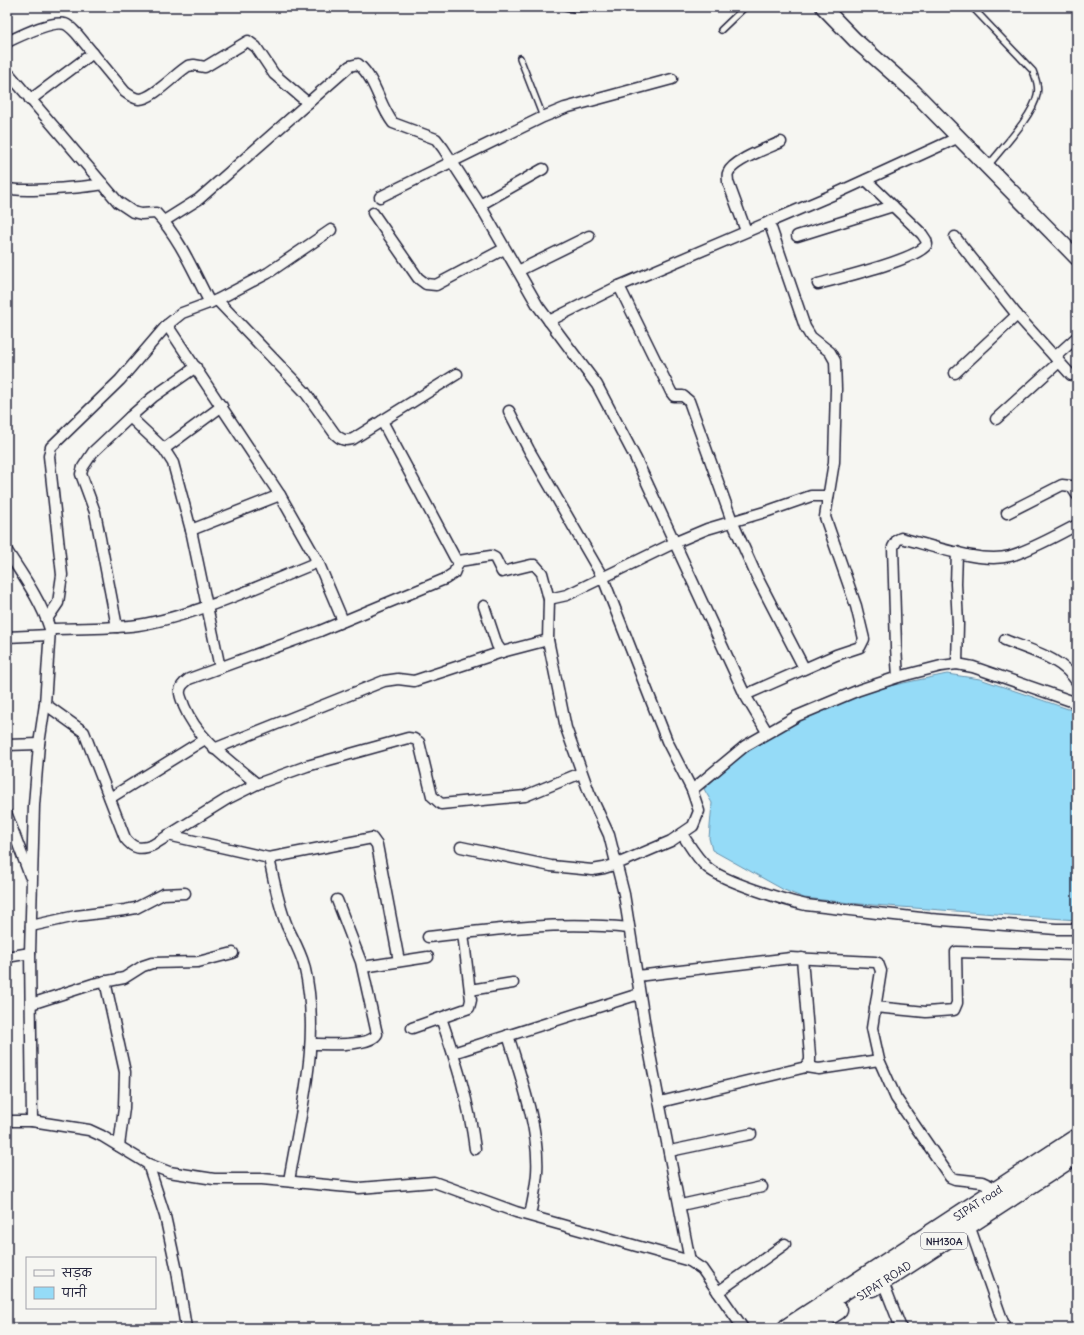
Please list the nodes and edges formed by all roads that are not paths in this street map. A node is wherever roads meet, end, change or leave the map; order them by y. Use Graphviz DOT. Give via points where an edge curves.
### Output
graph roads {
  1 [pos="565,7"];
  2 [pos="591,7"];
  3 [pos="745,7"];
  4 [pos="823,7"];
  5 [pos="973,8"];
  6 [pos="721,30"];
  7 [pos="7,42"];
  8 [pos="93,53"];
  9 [pos="520,58"];
  10 [pos="10,75"];
  11 [pos="672,79"];
  12 [pos="30,100"];
  13 [pos="308,103"];
  14 [pos="543,117"];
  15 [pos="957,138"];
  16 [pos="780,142"];
  17 [pos="452,161"];
  18 [pos="987,167"];
  19 [pos="543,169"];
  20 [pos="866,180"];
  21 [pos="103,184"];
  22 [pos="7,188"];
  23 [pos="380,197"];
  24 [pos="480,205"];
  25 [pos="893,206"];
  26 [pos="373,213"];
  27 [pos="164,221"];
  28 [pos="769,222"];
  29 [pos="331,230"];
  30 [pos="746,231"];
  31 [pos="590,236"];
  32 [pos="797,236"];
  33 [pos="955,237"];
  34 [pos="504,249"];
  35 [pos="1077,258"];
  36 [pos="518,271"];
  37 [pos="818,284"];
  38 [pos="619,286"];
  39 [pos="214,302"];
  40 [pos="1017,315"];
  41 [pos="549,321"];
  42 [pos="167,325"];
  43 [pos="1077,337"];
  44 [pos="1057,360"];
  45 [pos="196,367"];
  46 [pos="955,373"];
  47 [pos="457,374"];
  48 [pos="1071,375"];
  49 [pos="222,406"];
  50 [pos="508,411"];
  51 [pos="130,417"];
  52 [pos="996,419"];
  53 [pos="382,421"];
  54 [pos="164,449"];
  55 [pos="280,495"];
  56 [pos="1077,495"];
  57 [pos="828,496"];
  58 [pos="1007,513"];
  59 [pos="732,521"];
  60 [pos="1077,525"];
  61 [pos="191,530"];
  62 [pos="676,542"];
  63 [pos="7,551"];
  64 [pos="957,552"];
  65 [pos="459,561"];
  66 [pos="318,562"];
  67 [pos="603,578"];
  68 [pos="549,599"];
  69 [pos="208,605"];
  70 [pos="484,606"];
  71 [pos="47,619"];
  72 [pos="343,621"];
  73 [pos="117,627"];
  74 [pos="50,632"];
  75 [pos="7,637"];
  76 [pos="548,640"];
  77 [pos="1005,640"];
  78 [pos="502,652"];
  79 [pos="957,664"];
  80 [pos="220,668"];
  81 [pos="804,668"];
  82 [pos="898,677"];
  83 [pos="1077,681"];
  84 [pos="745,695"];
  85 [pos="1077,703"];
  86 [pos="45,704"];
  87 [pos="767,732"];
  88 [pos="205,739"];
  89 [pos="39,744"];
  90 [pos="7,745"];
  91 [pos="214,749"];
  92 [pos="581,773"];
  93 [pos="257,784"];
  94 [pos="692,790"];
  95 [pos="110,798"];
  96 [pos="7,815"];
  97 [pos="682,834"];
  98 [pos="168,835"];
  99 [pos="460,847"];
  100 [pos="269,858"];
  101 [pos="617,864"];
  102 [pos="33,884"];
  103 [pos="185,893"];
  104 [pos="336,900"];
  105 [pos="31,926"];
  106 [pos="629,928"];
  107 [pos="1077,929"];
  108 [pos="463,933"];
  109 [pos="428,937"];
  110 [pos="30,953"];
  111 [pos="233,953"];
  112 [pos="1077,955"];
  113 [pos="7,957"];
  114 [pos="428,957"];
  115 [pos="802,958"];
  116 [pos="399,961"];
  117 [pos="363,967"];
  118 [pos="637,976"];
  119 [pos="105,981"];
  120 [pos="513,983"];
  121 [pos="470,990"];
  122 [pos="639,994"];
  123 [pos="31,1004"];
  124 [pos="875,1007"];
  125 [pos="442,1018"];
  126 [pos="412,1028"];
  127 [pos="508,1035"];
  128 [pos="311,1044"];
  129 [pos="453,1053"];
  130 [pos="879,1060"];
  131 [pos="806,1067"];
  132 [pos="660,1102"];
  133 [pos="7,1121"];
  134 [pos="32,1121"];
  135 [pos="751,1134"];
  136 [pos="1077,1138"];
  137 [pos="119,1146"];
  138 [pos="475,1149"];
  139 [pos="670,1151"];
  140 [pos="1077,1154"];
  141 [pos="148,1164"];
  142 [pos="1026,1179"];
  143 [pos="289,1181"];
  144 [pos="762,1187"];
  145 [pos="997,1189"];
  146 [pos="681,1205"];
  147 [pos="530,1215"];
  148 [pos="969,1225"];
  149 [pos="785,1244"];
  150 [pos="690,1261"];
  151 [pos="881,1275"];
  152 [pos="718,1292"];
  153 [pos="186,1328"];
  154 [pos="743,1328"];
  155 [pos="787,1328"];
  156 [pos="810,1328"];
  157 [pos="901,1328"];
  158 [pos="1004,1328"];
  1 -- 2 [label="lane"];
  3 -- 6 [label="lane"];
  4 -- 15 [label="street" via="855,40 914,92"];
  5 -- 18 [label="lane" via="1034,71 1038,83 1037,96 1030,111"];
  7 -- 8 [label="street" via="45,26 63,24 71,27"];
  8 -- 12 [label="street"];
  8 -- 13 [label="street" via="125,92 140,99 153,93 188,66 206,67 248,41 256,47 274,74"];
  9 -- 14 [label="lane"];
  10 -- 12 [label="street"];
  11 -- 14 [label="street" via="565,108"];
  12 -- 21 [label="street"];
  13 -- 17 [label="street" via="350,66 358,64 368,75 393,123 436,138"];
  13 -- 27 [label="street" via="198,199"];
  14 -- 17 [label="street"];
  15 -- 18 [label="street"];
  15 -- 20 [label="street"];
  16 -- 30 [label="street" via="732,166 728,174 728,182"];
  17 -- 23 [label="street"];
  17 -- 24 [label="street"];
  18 -- 35 [label="street"];
  19 -- 24 [label="street"];
  20 -- 25 [label="street"];
  20 -- 28 [label="street"];
  21 -- 22 [label="street" via="82,188"];
  21 -- 27 [label="street" via="125,207 141,214 156,213"];
  24 -- 34 [label="street"];
  25 -- 32 [label="street"];
  25 -- 37 [label="street" via="926,240 925,248 904,259"];
  26 -- 34 [label="street" via="412,271 426,284 436,285"];
  27 -- 39 [label="street"];
  28 -- 30 [label="street"];
  28 -- 57 [label="street" via="805,327 811,337 830,352 834,361 834,462"];
  29 -- 39 [label="street" via="268,273"];
  30 -- 38 [label="street"];
  31 -- 36 [label="street"];
  33 -- 40 [label="street"];
  34 -- 36 [label="street"];
  36 -- 41 [label="street"];
  38 -- 41 [label="street"];
  38 -- 59 [label="street" via="671,392 674,396 683,396 689,401"];
  39 -- 42 [label="street" via="182,313"];
  39 -- 53 [label="street" via="305,392 340,439 353,439"];
  40 -- 44 [label="street"];
  40 -- 46 [label="street"];
  41 -- 62 [label="street" via="597,385 608,404"];
  42 -- 45 [label="street"];
  42 -- 71 [label="street" via="120,380 57,440 49,452 62,575 58,603"];
  43 -- 44 [label="street"];
  44 -- 48 [label="street"];
  44 -- 52 [label="street"];
  45 -- 49 [label="street"];
  45 -- 51 [label="street"];
  47 -- 53 [label="street"];
  49 -- 54 [label="street"];
  49 -- 55 [label="street"];
  50 -- 67 [label="street"];
  51 -- 54 [label="street"];
  51 -- 73 [label="street" via="90,456 81,474 95,512"];
  53 -- 65 [label="street" via="451,554"];
  54 -- 61 [label="street" via="173,463"];
  55 -- 61 [label="street"];
  55 -- 66 [label="street"];
  56 -- 58 [label="street" via="1071,486 1062,486"];
  57 -- 59 [label="street" via="811,496"];
  57 -- 81 [label="street" via="825,510 827,528 856,606 864,639 860,647"];
  59 -- 62 [label="street"];
  59 -- 81 [label="street" via="757,577"];
  60 -- 64 [label="street" via="1010,556 979,557"];
  61 -- 69 [label="street"];
  62 -- 67 [label="street"];
  62 -- 84 [label="street"];
  63 -- 71 [label="street"];
  64 -- 79 [label="street"];
  64 -- 82 [label="street" via="900,538 895,542 893,547"];
  65 -- 68 [label="street" via="491,556 495,558 502,572 535,565 542,573"];
  65 -- 72 [label="street" via="454,573 445,579"];
  66 -- 69 [label="street"];
  66 -- 72 [label="street"];
  67 -- 68 [label="street" via="568,595"];
  67 -- 94 [label="street" via="667,741"];
  68 -- 76 [label="street"];
  69 -- 73 [label="street" via="159,620"];
  69 -- 80 [label="street"];
  70 -- 78 [label="street" via="497,645"];
  71 -- 74 [label="street"];
  72 -- 80 [label="street"];
  73 -- 74 [label="street"];
  74 -- 75 [label="street"];
  74 -- 86 [label="street"];
  76 -- 78 [label="street"];
  76 -- 92 [label="street" via="564,720"];
  77 -- 83 [label="street" via="1064,665"];
  78 -- 91 [label="street" via="414,681 384,681"];
  79 -- 82 [label="street"];
  79 -- 85 [label="street" via="981,669"];
  80 -- 88 [label="street" via="189,679 180,691 186,710"];
  81 -- 84 [label="street"];
  82 -- 87 [label="street" via="797,716"];
  84 -- 87 [label="street"];
  86 -- 89 [label="street"];
  86 -- 95 [label="street" via="84,732"];
  87 -- 94 [label="street" via="745,746"];
  88 -- 91 [label="street"];
  88 -- 95 [label="street"];
  89 -- 90 [label="street"];
  89 -- 102 [label="street" via="34,804"];
  91 -- 93 [label="street"];
  92 -- 93 [label="street" via="525,796 441,804 432,796 419,742 408,738 307,766"];
  92 -- 101 [label="street" via="609,835"];
  93 -- 98 [label="street"];
  94 -- 97 [label="street" via="699,811 693,826"];
  95 -- 98 [label="street" via="130,845 144,849"];
  96 -- 102 [label="street"];
  97 -- 101 [label="street" via="672,841"];
  97 -- 107 [label="street" via="700,860 719,875 788,901 930,919"];
  98 -- 100 [label="street"];
  99 -- 101 [label="street" via="551,866 592,870"];
  100 -- 116 [label="street" via="372,838 377,845"];
  100 -- 128 [label="street" via="281,908 304,963 309,992"];
  101 -- 106 [label="street"];
  102 -- 105 [label="street"];
  103 -- 105 [label="street" via="164,894 136,908 76,916"];
  104 -- 117 [label="street"];
  105 -- 110 [label="street"];
  106 -- 108 [label="street" via="583,924"];
  106 -- 118 [label="street"];
  108 -- 109 [label="street"];
  108 -- 121 [label="street"];
  110 -- 113 [label="street"];
  110 -- 123 [label="street"];
  111 -- 119 [label="street" via="198,962 152,964 143,966 124,978"];
  112 -- 124 [label="street" via="956,952 954,1010 926,1012"];
  114 -- 116 [label="street"];
  115 -- 118 [label="street"];
  115 -- 124 [label="street" via="878,964 881,971"];
  115 -- 131 [label="street" via="810,1056"];
  116 -- 117 [label="street"];
  117 -- 128 [label="street" via="377,1027 375,1037 351,1044"];
  118 -- 122 [label="street"];
  119 -- 123 [label="street"];
  119 -- 137 [label="street" via="125,1072"];
  120 -- 121 [label="street"];
  121 -- 125 [label="street" via="469,1008"];
  122 -- 127 [label="street"];
  122 -- 132 [label="street"];
  123 -- 134 [label="street"];
  124 -- 130 [label="street" via="872,1028"];
  125 -- 126 [label="street"];
  125 -- 129 [label="street"];
  127 -- 129 [label="street"];
  127 -- 147 [label="street" via="525,1093 537,1156"];
  128 -- 143 [label="street" via="306,1091"];
  129 -- 138 [label="street" via="469,1109"];
  130 -- 131 [label="street" via="819,1068"];
  130 -- 145 [label="street" via="896,1098 944,1171 956,1179 982,1182"];
  131 -- 132 [label="street"];
  132 -- 139 [label="street"];
  133 -- 134 [label="street"];
  134 -- 137 [label="street" via="89,1130"];
  135 -- 139 [label="street"];
  136 -- 142 [label="highway, SIPAT road / NH130A"];
  137 -- 141 [label="street"];
  139 -- 146 [label="street"];
  140 -- 142 [label="highway, SIPAT ROAD / NH130A"];
  141 -- 143 [label="street" via="169,1172 214,1179"];
  141 -- 153 [label="street" via="165,1216"];
  142 -- 145 [label="highway, SIPAT road / NH130A"];
  142 -- 148 [label="highway, SIPAT ROAD / NH130A"];
  143 -- 147 [label="street" via="359,1188 434,1182"];
  144 -- 146 [label="street"];
  145 -- 151 [label="highway, SIPAT road / NH130A"];
  146 -- 150 [label="street"];
  147 -- 150 [label="street"];
  148 -- 151 [label="highway, SIPAT ROAD / NH130A"];
  148 -- 158 [label="street"];
  149 -- 152 [label="street"];
  150 -- 152 [label="street" via="702,1269"];
  151 -- 155 [label="highway, SIPAT ROAD / NH130A"];
  151 -- 156 [label="highway, SIPAT ROAD / NH130A"];
  151 -- 157 [label="street"];
  152 -- 154 [label="street"];
}
